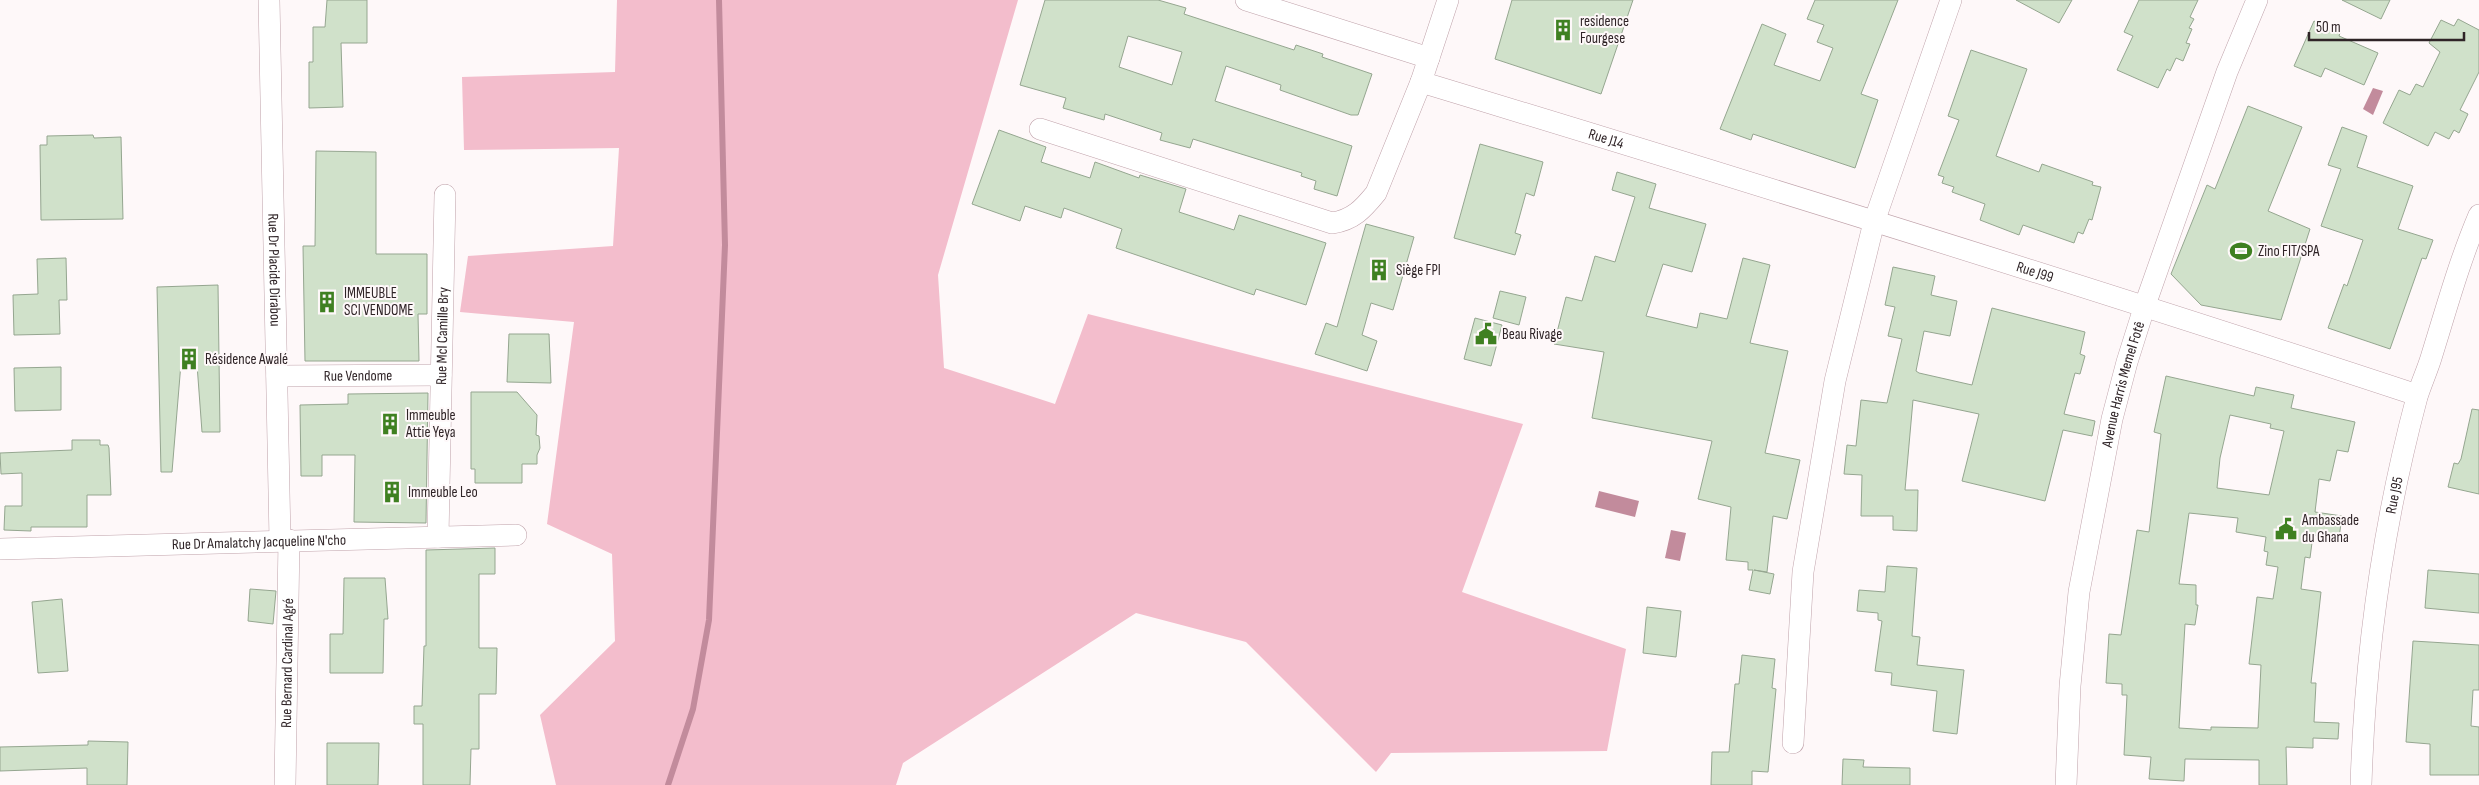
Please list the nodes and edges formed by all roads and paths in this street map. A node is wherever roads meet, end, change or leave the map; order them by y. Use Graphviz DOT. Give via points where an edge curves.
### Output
graph roads {
  1 [pos="269,0"];
  2 [pos="1246,0"];
  3 [pos="1448,0"];
  4 [pos="1951,0"];
  5 [pos="2258,0"];
  6 [pos="1429,58"];
  7 [pos="1421,82"];
  8 [pos="1040,129"];
  9 [pos="445,195"];
  10 [pos="2479,215"];
  11 [pos="1874,222"];
  12 [pos="2145,305"];
  13 [pos="441,375"];
  14 [pos="276,376"];
  15 [pos="2417,396"];
  16 [pos="516,535"];
  17 [pos="438,537"];
  18 [pos="284,540"];
  19 [pos="0,549"];
  20 [pos="1793,743"];
  21 [pos="285,785"];
  22 [pos="2066,785"];
  23 [pos="2361,785"];
  1 -- 14 [label="street, Rue Dr Placide Dirabou"];
  2 -- 6 [label="street"];
  3 -- 6 [label="street"];
  4 -- 11 [label="street"];
  5 -- 12 [label="street, Avenue Harris Memel Fotê" via="2227,72"];
  6 -- 7 [label="street"];
  7 -- 8 [label="street" via="1376,193 1349,219 1332,223"];
  7 -- 11 [label="street, Rue J14"];
  9 -- 13 [label="street, Rue Mcl Camille Bry"];
  10 -- 15 [label="street, Rue J95"];
  11 -- 12 [label="street, Rue J99"];
  11 -- 20 [label="street" via="1847,328 1824,441 1803,572"];
  12 -- 15 [label="street, Rue J99"];
  12 -- 22 [label="street, Avenue Harris Memel Fotê" via="2112,418 2079,592 2070,686"];
  13 -- 14 [label="street, Rue Vendome"];
  13 -- 17 [label="street, Rue Mcl Camille Bry"];
  14 -- 18 [label="street, Rue Dr Placide Dirabou"];
  15 -- 23 [label="street, Rue J95" via="2378,582 2364,715"];
  16 -- 17 [label="street, Rue Dr Amalatchy Jacqueline N'cho"];
  17 -- 18 [label="street, Rue Dr Amalatchy Jacqueline N'cho"];
  18 -- 19 [label="street, Rue Dr Amalatchy Jacqueline N'cho"];
  18 -- 21 [label="street, Rue Bernard Cardinal Agré"];
}
